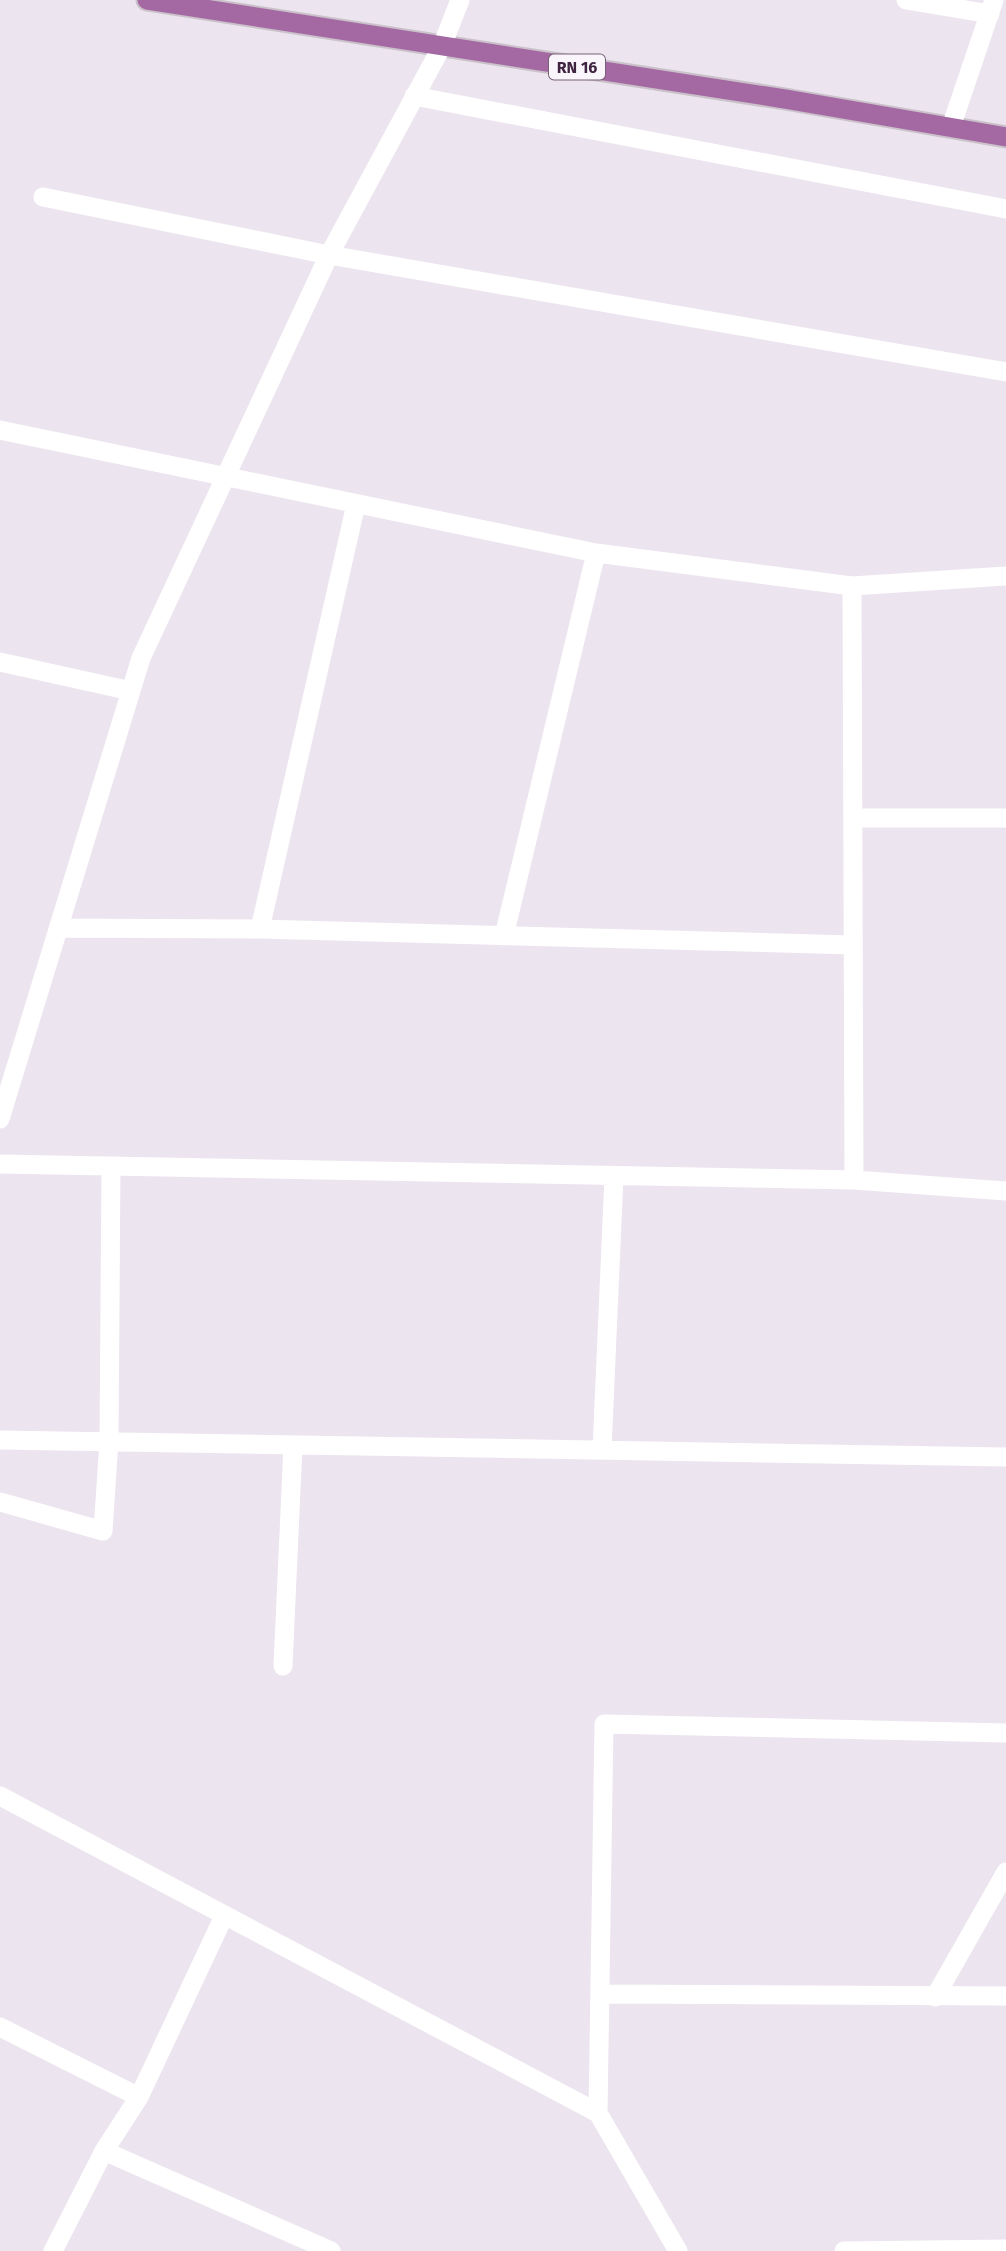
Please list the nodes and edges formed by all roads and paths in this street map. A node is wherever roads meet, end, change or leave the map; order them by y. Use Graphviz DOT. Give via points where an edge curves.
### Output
graph roads {
  1 [pos="147,0"];
  2 [pos="460,0"];
  3 [pos="906,0"];
  4 [pos="992,7"];
  5 [pos="442,46"];
  6 [pos="414,96"];
  7 [pos="951,127"];
  8 [pos="1006,137"];
  9 [pos="43,197"];
  10 [pos="1006,209"];
  11 [pos="329,255"];
  12 [pos="1006,372"];
  13 [pos="0,430"];
  14 [pos="224,477"];
  15 [pos="356,504"];
  16 [pos="596,553"];
  17 [pos="1006,576"];
  18 [pos="852,586"];
  19 [pos="0,662"];
  20 [pos="131,691"];
  21 [pos="853,818"];
  22 [pos="1006,818"];
  23 [pos="58,928"];
  24 [pos="260,929"];
  25 [pos="504,936"];
  26 [pos="853,945"];
  27 [pos="0,1119"];
  28 [pos="0,1164"];
  29 [pos="111,1166"];
  30 [pos="614,1175"];
  31 [pos="854,1180"];
  32 [pos="1006,1191"];
  33 [pos="0,1440"];
  34 [pos="108,1441"];
  35 [pos="293,1445"];
  36 [pos="602,1450"];
  37 [pos="1006,1457"];
  38 [pos="0,1502"];
  39 [pos="283,1666"];
  40 [pos="1006,1733"];
  41 [pos="0,1796"];
  42 [pos="1006,1872"];
  43 [pos="224,1916"];
  44 [pos="600,1994"];
  45 [pos="1006,1996"];
  46 [pos="935,1997"];
  47 [pos="0,2027"];
  48 [pos="139,2097"];
  49 [pos="598,2113"];
  50 [pos="104,2151"];
  51 [pos="1006,2249"];
  52 [pos="53,2251"];
  53 [pos="331,2251"];
  54 [pos="678,2251"];
  55 [pos="844,2251"];
  1 -- 5 [label="main road, RN 16"];
  2 -- 5 [label="street"];
  3 -- 4 [label="street"];
  4 -- 7 [label="street"];
  5 -- 6 [label="street"];
  5 -- 7 [label="main road, RN 16"];
  6 -- 10 [label="street"];
  6 -- 11 [label="street"];
  7 -- 8 [label="main road, RN 16"];
  9 -- 11 [label="street"];
  11 -- 12 [label="street"];
  11 -- 14 [label="street"];
  13 -- 14 [label="street"];
  14 -- 15 [label="street"];
  14 -- 20 [label="street" via="141,658"];
  15 -- 16 [label="street"];
  15 -- 24 [label="street"];
  16 -- 18 [label="street"];
  16 -- 25 [label="street"];
  17 -- 18 [label="street"];
  18 -- 21 [label="street"];
  19 -- 20 [label="street"];
  20 -- 23 [label="street"];
  21 -- 22 [label="street"];
  21 -- 26 [label="street"];
  23 -- 24 [label="street"];
  23 -- 27 [label="street"];
  24 -- 25 [label="street"];
  25 -- 26 [label="street"];
  26 -- 31 [label="street"];
  28 -- 29 [label="street"];
  29 -- 30 [label="street"];
  29 -- 34 [label="street"];
  30 -- 31 [label="street"];
  30 -- 36 [label="street"];
  31 -- 32 [label="street"];
  33 -- 34 [label="street"];
  34 -- 35 [label="street"];
  34 -- 38 [label="street" via="103,1531"];
  35 -- 36 [label="street"];
  35 -- 39 [label="street"];
  36 -- 37 [label="street"];
  40 -- 44 [label="street" via="604,1724"];
  41 -- 43 [label="street"];
  42 -- 46 [label="street"];
  43 -- 48 [label="street"];
  43 -- 49 [label="street"];
  44 -- 46 [label="street"];
  44 -- 49 [label="street"];
  45 -- 46 [label="street"];
  47 -- 48 [label="street"];
  48 -- 50 [label="street"];
  49 -- 54 [label="street"];
  50 -- 52 [label="street"];
  50 -- 53 [label="street"];
  51 -- 55 [label="street"];
}
